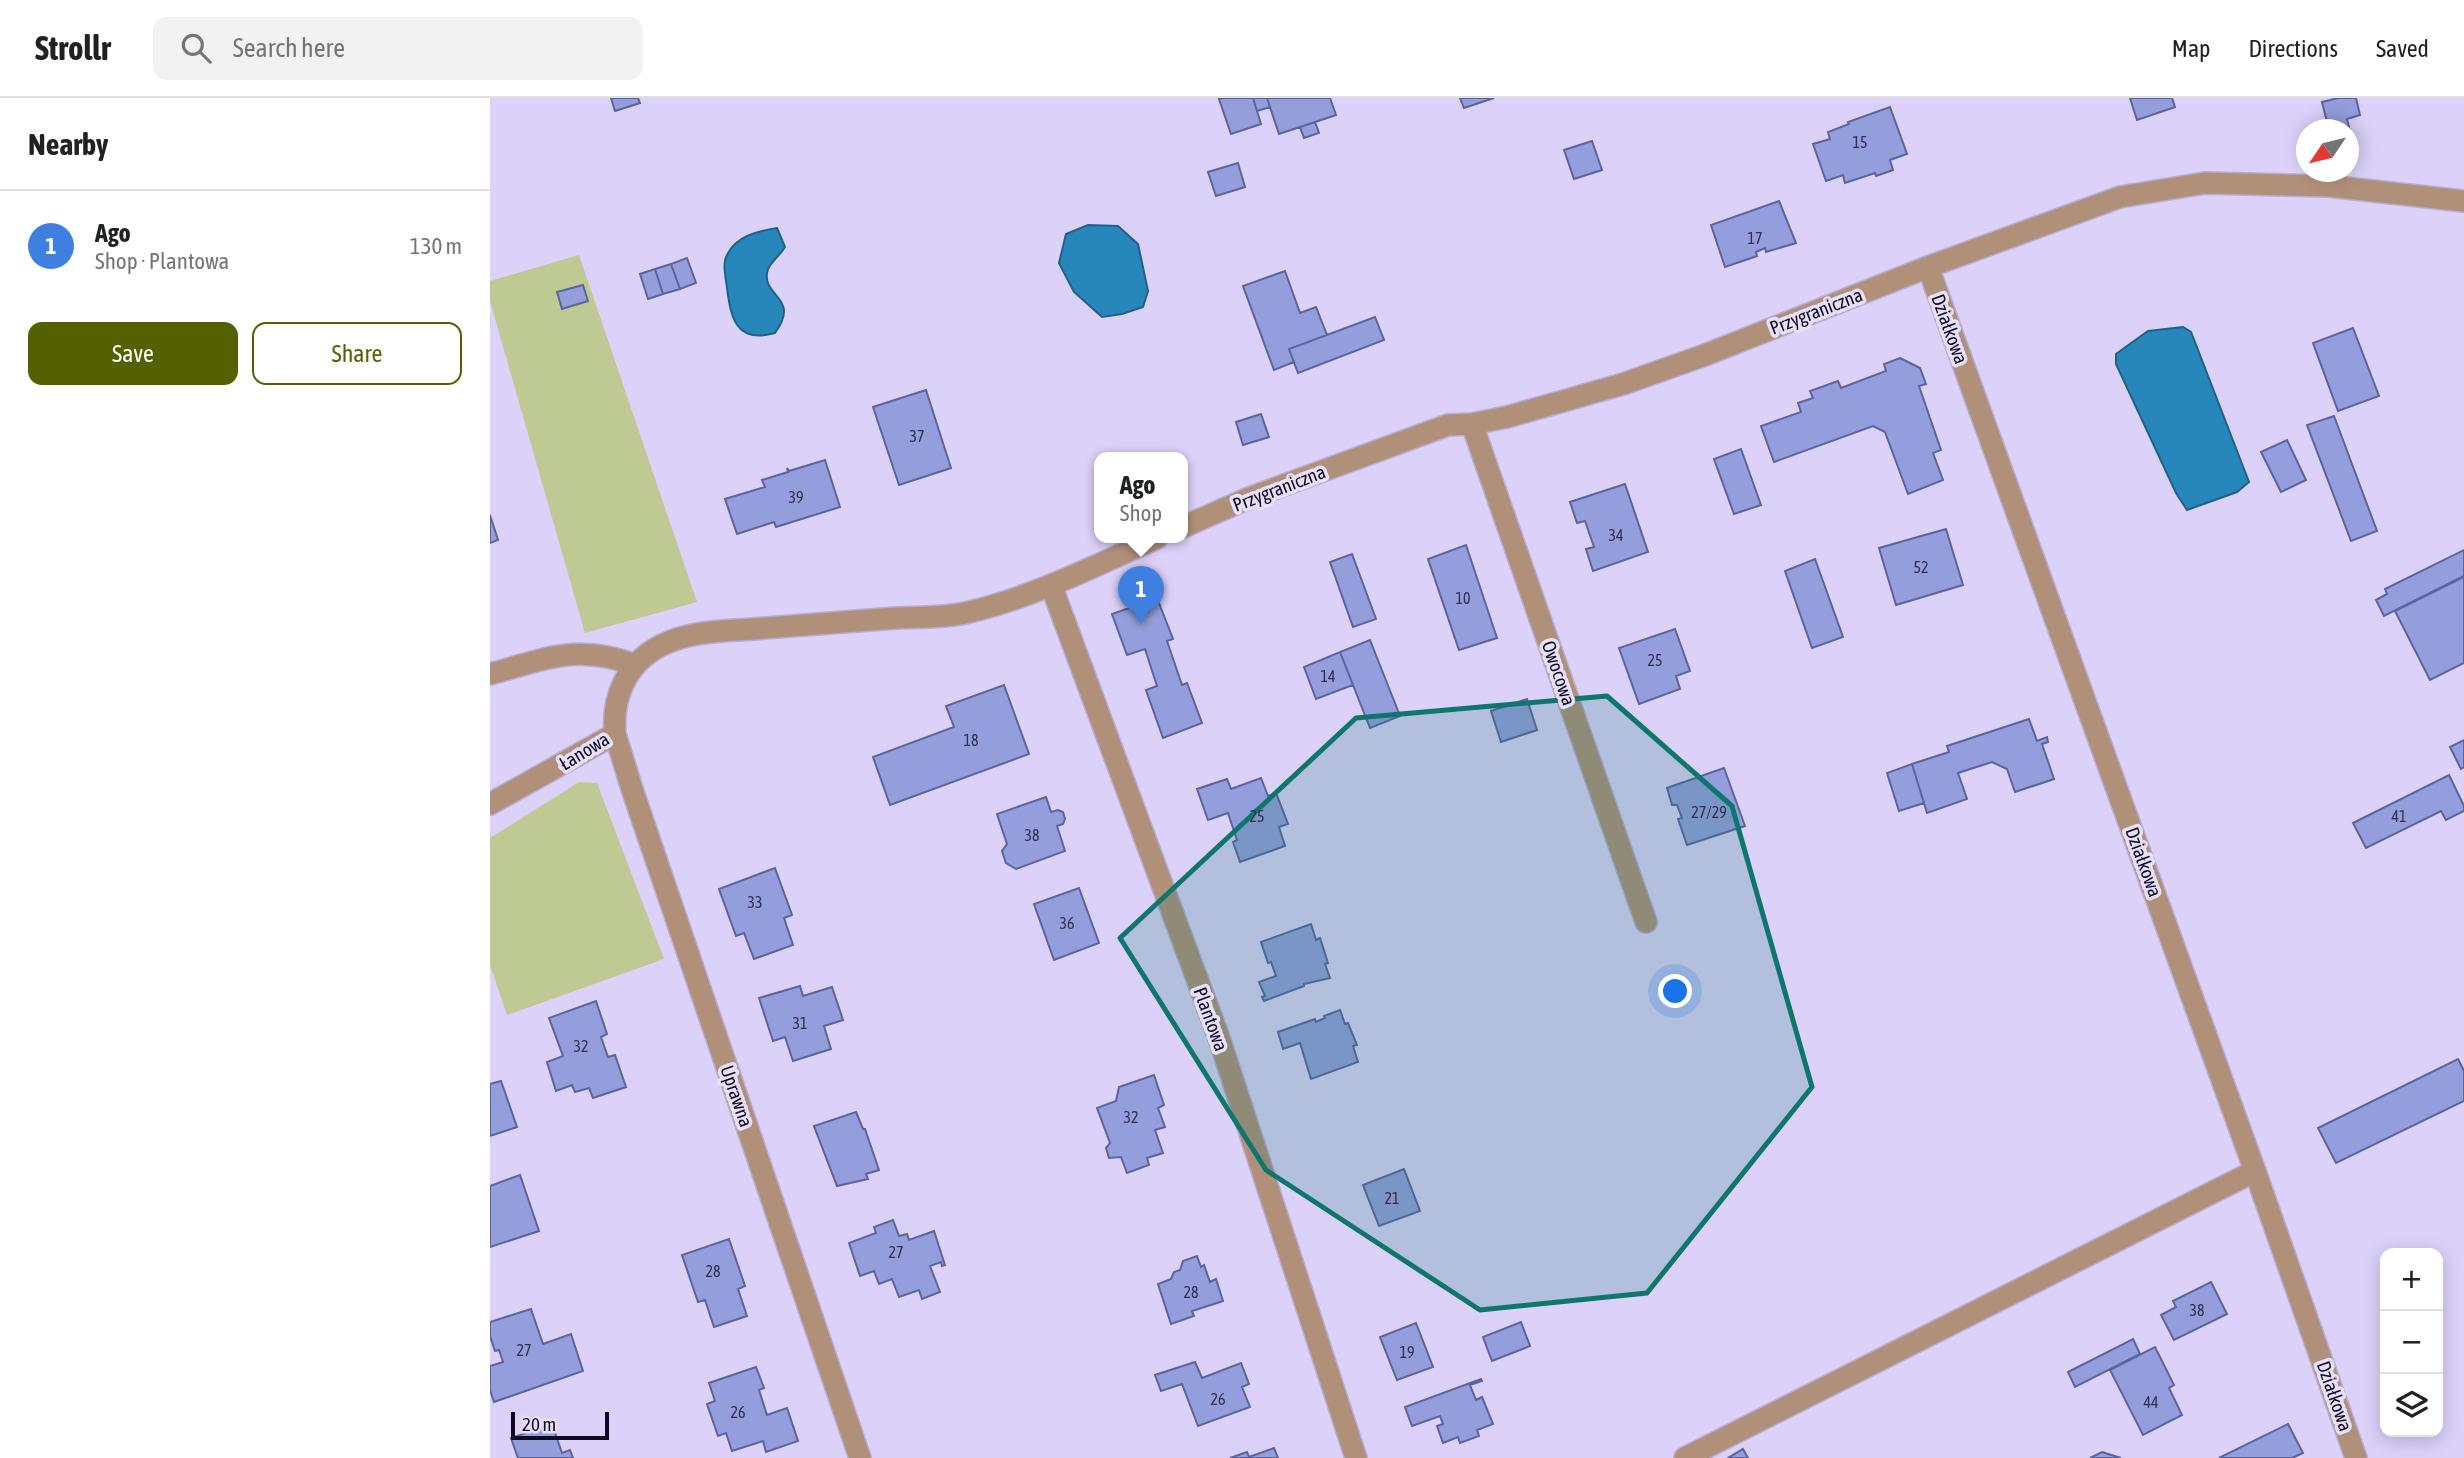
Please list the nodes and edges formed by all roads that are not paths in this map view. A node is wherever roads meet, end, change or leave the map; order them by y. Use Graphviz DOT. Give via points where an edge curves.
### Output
graph roads {
  1 [pos="2464,201"];
  2 [pos="1928,267"];
  3 [pos="1472,424"];
  4 [pos="1188,525"];
  5 [pos="1146,543"];
  6 [pos="1051,585"];
  7 [pos="635,664"];
  8 [pos="490,674"];
  9 [pos="615,734"];
  10 [pos="490,804"];
  11 [pos="1646,922"];
  12 [pos="2255,1171"];
  13 [pos="860,1458"];
  14 [pos="1356,1458"];
  15 [pos="1685,1458"];
  16 [pos="2356,1458"];
  1 -- 2 [label="street, Przygraniczna" via="2328,186 2205,183 2120,197"];
  2 -- 3 [label="street, Przygraniczna" via="1623,384"];
  2 -- 12 [label="street, Działkowa"];
  3 -- 4 [label="street, Przygraniczna" via="1448,425"];
  3 -- 11 [label="street, Owocowa"];
  5 -- 6 [label="street"];
  6 -- 7 [label="street" via="964,614 710,632 663,644"];
  6 -- 14 [label="street, Plantowa" via="1219,1038"];
  7 -- 8 [label="street" via="584,652"];
  7 -- 9 [label="street, Łanowa" via="616,700"];
  9 -- 10 [label="street, Łanowa"];
  9 -- 13 [label="street, Uprawna"];
  12 -- 15 [label="street"];
  12 -- 16 [label="street, Działkowa"];
}
